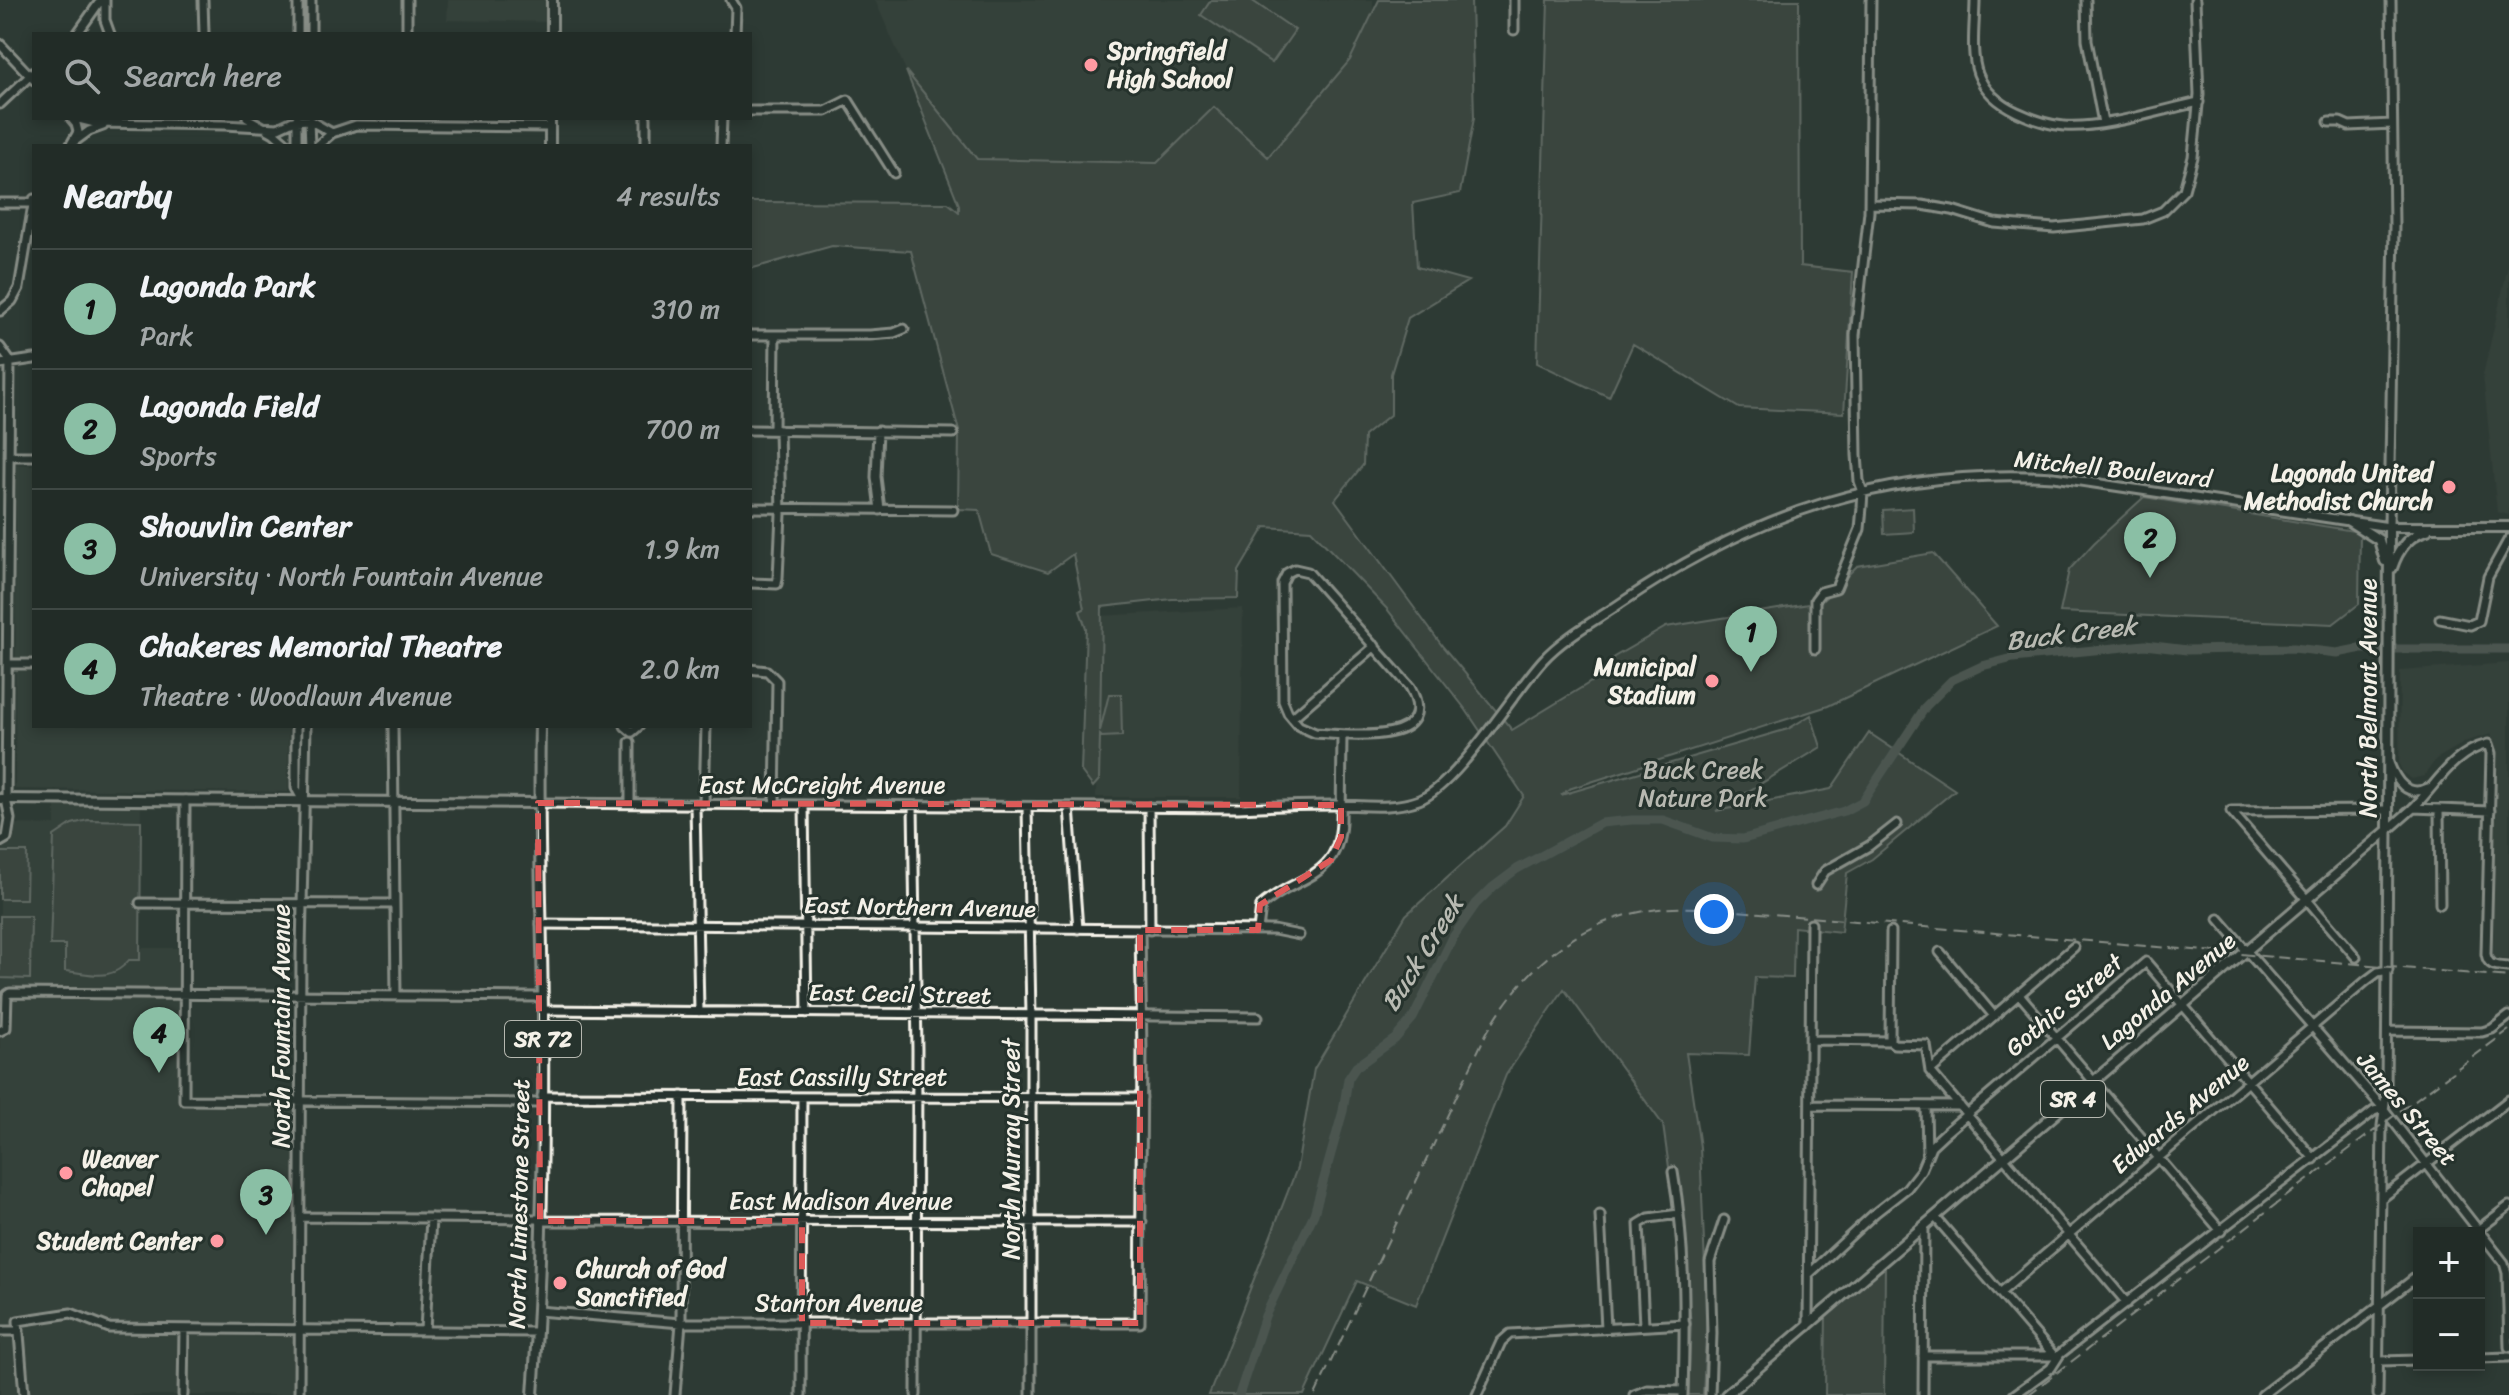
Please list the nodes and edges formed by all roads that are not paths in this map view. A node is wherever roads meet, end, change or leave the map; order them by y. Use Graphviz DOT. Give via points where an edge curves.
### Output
graph roads {
  1 [pos="103,0"];
  2 [pos="203,0"];
  3 [pos="298,0"];
  4 [pos="311,0"];
  5 [pos="407,0"];
  6 [pos="552,0"];
  7 [pos="731,0"];
  8 [pos="1514,0"];
  9 [pos="1871,0"];
  10 [pos="1975,0"];
  11 [pos="2086,0"];
  12 [pos="2195,0"];
  13 [pos="2391,0"];
  14 [pos="1514,30"];
  15 [pos="79,32"];
  16 [pos="109,32"];
  17 [pos="204,32"];
  18 [pos="298,32"];
  19 [pos="311,32"];
  20 [pos="407,32"];
  21 [pos="552,32"];
  22 [pos="735,32"];
  23 [pos="0,44"];
  24 [pos="32,75"];
  25 [pos="32,77"];
  26 [pos="2199,102"];
  27 [pos="0,104"];
  28 [pos="752,111"];
  29 [pos="74,120"];
  30 [pos="80,120"];
  31 [pos="251,120"];
  32 [pos="295,120"];
  33 [pos="297,120"];
  34 [pos="309,120"];
  35 [pos="311,120"];
  36 [pos="646,120"];
  37 [pos="722,120"];
  38 [pos="406,122"];
  39 [pos="2329,122"];
  40 [pos="550,123"];
  41 [pos="2103,123"];
  42 [pos="109,124"];
  43 [pos="2392,124"];
  44 [pos="263,127"];
  45 [pos="332,133"];
  46 [pos="72,144"];
  47 [pos="286,144"];
  48 [pos="297,144"];
  49 [pos="310,144"];
  50 [pos="319,144"];
  51 [pos="550,144"];
  52 [pos="646,144"];
  53 [pos="721,144"];
  54 [pos="894,173"];
  55 [pos="32,202"];
  56 [pos="0,203"];
  57 [pos="1869,204"];
  58 [pos="32,213"];
  59 [pos="0,311"];
  60 [pos="904,329"];
  61 [pos="752,335"];
  62 [pos="775,335"];
  63 [pos="0,347"];
  64 [pos="32,359"];
  65 [pos="10,361"];
  66 [pos="0,364"];
  67 [pos="752,430"];
  68 [pos="777,430"];
  69 [pos="878,431"];
  70 [pos="953,433"];
  71 [pos="9,456"];
  72 [pos="32,456"];
  73 [pos="5,473"];
  74 [pos="1863,492"];
  75 [pos="752,508"];
  76 [pos="781,509"];
  77 [pos="880,510"];
  78 [pos="953,510"];
  79 [pos="2349,521"];
  80 [pos="2389,527"];
  81 [pos="2509,527"];
  82 [pos="2436,528"];
  83 [pos="2509,539"];
  84 [pos="2389,577"];
  85 [pos="4,581"];
  86 [pos="752,583"];
  87 [pos="2440,619"];
  88 [pos="1375,646"];
  89 [pos="1815,649"];
  90 [pos="8,664"];
  91 [pos="32,664"];
  92 [pos="752,669"];
  93 [pos="4,689"];
  94 [pos="1292,718"];
  95 [pos="296,728"];
  96 [pos="306,728"];
  97 [pos="393,728"];
  98 [pos="540,728"];
  99 [pos="706,728"];
  100 [pos="1342,735"];
  101 [pos="630,742"];
  102 [pos="2387,758"];
  103 [pos="2433,784"];
  104 [pos="3,799"];
  105 [pos="185,800"];
  106 [pos="303,801"];
  107 [pos="393,802"];
  108 [pos="538,803"];
  109 [pos="630,803"];
  110 [pos="700,804"];
  111 [pos="775,804"];
  112 [pos="804,805"];
  113 [pos="1341,805"];
  114 [pos="913,806"];
  115 [pos="1027,807"];
  116 [pos="1069,807"];
  117 [pos="1149,807"];
  118 [pos="2413,808"];
  119 [pos="2387,810"];
  120 [pos="2439,810"];
  121 [pos="2490,811"];
  122 [pos="1897,824"];
  123 [pos="2388,830"];
  124 [pos="0,842"];
  125 [pos="1816,885"];
  126 [pos="2307,898"];
  127 [pos="140,903"];
  128 [pos="185,903"];
  129 [pos="302,904"];
  130 [pos="395,904"];
  131 [pos="2440,904"];
  132 [pos="2219,919"];
  133 [pos="541,924"];
  134 [pos="1811,924"];
  135 [pos="698,925"];
  136 [pos="806,926"];
  137 [pos="915,927"];
  138 [pos="1029,928"];
  139 [pos="1078,929"];
  140 [pos="1140,930"];
  141 [pos="1150,930"];
  142 [pos="1258,930"];
  143 [pos="1891,932"];
  144 [pos="1299,935"];
  145 [pos="2074,947"];
  146 [pos="2247,950"];
  147 [pos="1940,952"];
  148 [pos="2356,957"];
  149 [pos="2509,967"];
  150 [pos="2388,970"];
  151 [pos="185,994"];
  152 [pos="2019,994"];
  153 [pos="301,995"];
  154 [pos="396,996"];
  155 [pos="542,997"];
  156 [pos="2183,1005"];
  157 [pos="543,1010"];
  158 [pos="699,1012"];
  159 [pos="807,1013"];
  160 [pos="916,1014"];
  161 [pos="1031,1015"];
  162 [pos="1141,1016"];
  163 [pos="1994,1016"];
  164 [pos="2509,1016"];
  165 [pos="1258,1017"];
  166 [pos="2313,1027"];
  167 [pos="0,1031"];
  168 [pos="2387,1031"];
  169 [pos="2056,1037"];
  170 [pos="1811,1040"];
  171 [pos="1890,1041"];
  172 [pos="1930,1071"];
  173 [pos="2093,1081"];
  174 [pos="2248,1082"];
  175 [pos="682,1096"];
  176 [pos="802,1097"];
  177 [pos="917,1097"];
  178 [pos="1031,1097"];
  179 [pos="1142,1098"];
  180 [pos="542,1100"];
  181 [pos="2509,1100"];
  182 [pos="301,1101"];
  183 [pos="1810,1105"];
  184 [pos="1926,1106"];
  185 [pos="1960,1106"];
  186 [pos="2383,1108"];
  187 [pos="1967,1114"];
  188 [pos="1927,1156"];
  189 [pos="2004,1158"];
  190 [pos="2159,1158"];
  191 [pos="2314,1159"];
  192 [pos="2427,1163"];
  193 [pos="1673,1172"];
  194 [pos="2382,1198"];
  195 [pos="2509,1206"];
  196 [pos="1679,1214"];
  197 [pos="1600,1215"];
  198 [pos="300,1217"];
  199 [pos="1935,1217"];
  200 [pos="431,1218"];
  201 [pos="540,1220"];
  202 [pos="1724,1220"];
  203 [pos="682,1221"];
  204 [pos="802,1221"];
  205 [pos="916,1222"];
  206 [pos="1031,1222"];
  207 [pos="1142,1222"];
  208 [pos="1924,1227"];
  209 [pos="2473,1227"];
  210 [pos="2481,1227"];
  211 [pos="2221,1231"];
  212 [pos="2069,1234"];
  213 [pos="2485,1241"];
  214 [pos="2508,1273"];
  215 [pos="1809,1274"];
  216 [pos="2413,1279"];
  217 [pos="2000,1293"];
  218 [pos="2127,1303"];
  219 [pos="2380,1304"];
  220 [pos="538,1311"];
  221 [pos="681,1323"];
  222 [pos="802,1323"];
  223 [pos="916,1323"];
  224 [pos="1031,1323"];
  225 [pos="1685,1324"];
  226 [pos="1644,1325"];
  227 [pos="1808,1326"];
  228 [pos="1606,1328"];
  229 [pos="184,1329"];
  230 [pos="0,1331"];
  231 [pos="19,1331"];
  232 [pos="300,1331"];
  233 [pos="425,1331"];
  234 [pos="537,1332"];
  235 [pos="2509,1347"];
  236 [pos="1923,1356"];
  237 [pos="2055,1357"];
  238 [pos="2509,1357"];
  239 [pos="2485,1358"];
  240 [pos="2413,1360"];
  241 [pos="2379,1361"];
  242 [pos="1683,1393"];
  243 [pos="24,1395"];
  244 [pos="183,1395"];
  245 [pos="299,1395"];
  246 [pos="533,1395"];
  247 [pos="675,1395"];
  248 [pos="801,1395"];
  249 [pos="916,1395"];
  250 [pos="1031,1395"];
  251 [pos="1477,1395"];
  252 [pos="1634,1395"];
  253 [pos="1710,1395"];
  254 [pos="1726,1395"];
  255 [pos="1923,1395"];
  256 [pos="2014,1395"];
  257 [pos="2262,1395"];
  258 [pos="2378,1395"];
  1 -- 15 [label="street"];
  1 -- 16 [label="street"];
  2 -- 17 [label="street"];
  3 -- 18 [label="street"];
  4 -- 19 [label="street"];
  5 -- 20 [label="street"];
  6 -- 21 [label="main road"];
  7 -- 22 [label="street"];
  8 -- 14 [label="street"];
  9 -- 57 [label="street"];
  10 -- 41 [label="street" via="1975,63 1996,100 2052,125"];
  11 -- 41 [label="street" via="2087,40"];
  12 -- 26 [label="street"];
  13 -- 43 [label="street, North Belmont Avenue"];
  23 -- 24 [label="street"];
  25 -- 27 [label="street"];
  26 -- 41 [label="street"];
  26 -- 57 [label="street" via="2187,183 2172,204 2151,217 2030,227 1940,207"];
  28 -- 54 [label="street" via="826,111 848,100"];
  29 -- 46 [label="street" via="77,136"];
  30 -- 42 [label="street"];
  31 -- 44 [label="street"];
  32 -- 44 [label="street" via="278,128"];
  33 -- 48 [label="street"];
  34 -- 49 [label="street"];
  35 -- 45 [label="street"];
  36 -- 52 [label="street"];
  37 -- 53 [label="street"];
  38 -- 40 [label="street"];
  38 -- 45 [label="street" via="356,125"];
  39 -- 43 [label="street"];
  40 -- 51 [label="main road"];
  42 -- 44 [label="street"];
  42 -- 46 [label="street"];
  43 -- 80 [label="street, North Belmont Avenue"];
  44 -- 47 [label="street"];
  45 -- 50 [label="street"];
  55 -- 56 [label="street"];
  57 -- 74 [label="street" via="1855,335 1857,455"];
  58 -- 59 [label="street" via="19,288"];
  60 -- 62 [label="street" via="870,335"];
  61 -- 62 [label="street"];
  62 -- 68 [label="street"];
  63 -- 65 [label="street"];
  64 -- 65 [label="street"];
  65 -- 66 [label="street"];
  65 -- 71 [label="street"];
  67 -- 68 [label="street"];
  68 -- 69 [label="street"];
  68 -- 76 [label="street"];
  69 -- 70 [label="street"];
  69 -- 77 [label="street"];
  71 -- 72 [label="street"];
  71 -- 73 [label="street"];
  73 -- 85 [label="street"];
  74 -- 79 [label="street, Mitchell Boulevard" via="1943,479 2054,477"];
  74 -- 89 [label="street" via="1860,529 1836,588 1815,600"];
  74 -- 113 [label="street, Mitchell Boulevard" via="1803,509 1717,545 1579,631 1544,659 1461,764 1428,795 1394,805"];
  75 -- 76 [label="street"];
  76 -- 77 [label="street"];
  76 -- 86 [label="street" via="777,584"];
  77 -- 78 [label="street"];
  79 -- 80 [label="street, Mitchell Boulevard"];
  79 -- 84 [label="main road" via="2379,540"];
  80 -- 82 [label="main road, Mitchell Boulevard"];
  80 -- 84 [label="main road, North Belmont Avenue"];
  81 -- 82 [label="main road, Mitchell Boulevard"];
  82 -- 84 [label="main road" via="2406,541"];
  83 -- 87 [label="street" via="2488,577 2479,621 2470,625"];
  84 -- 102 [label="main road, North Belmont Avenue"];
  85 -- 90 [label="street"];
  88 -- 94 [label="street"];
  88 -- 94 [label="street" via="1308,572 1287,573 1282,583 1282,694"];
  88 -- 100 [label="street" via="1410,687 1416,713 1411,723 1392,734"];
  90 -- 91 [label="street"];
  90 -- 93 [label="street"];
  92 -- 111 [label="street" via="767,671 777,681"];
  93 -- 104 [label="street"];
  94 -- 100 [label="street" via="1310,732"];
  95 -- 106 [label="street" via="296,788"];
  96 -- 106 [label="street"];
  97 -- 107 [label="street"];
  98 -- 108 [label="main road, North Limestone Street / SR 72"];
  99 -- 110 [label="street"];
  100 -- 113 [label="street"];
  101 -- 109 [label="street"];
  102 -- 103 [label="street" via="2406,789 2425,791"];
  102 -- 119 [label="main road, North Belmont Avenue"];
  103 -- 118 [label="street, Lagonda Avenue"];
  103 -- 121 [label="street, Lagonda Avenue" via="2466,752 2488,744"];
  104 -- 105 [label="main road, East McCreight Avenue"];
  104 -- 124 [label="street" via="10,828"];
  105 -- 106 [label="main road, East McCreight Avenue"];
  105 -- 128 [label="street"];
  106 -- 107 [label="main road, East McCreight Avenue"];
  106 -- 129 [label="street, North Fountain Avenue"];
  107 -- 108 [label="main road, East McCreight Avenue"];
  107 -- 130 [label="street"];
  108 -- 109 [label="street, East McCreight Avenue"];
  108 -- 133 [label="main road, North Limestone Street / SR 72"];
  109 -- 110 [label="street, East McCreight Avenue"];
  110 -- 111 [label="street, East McCreight Avenue"];
  110 -- 135 [label="street"];
  111 -- 112 [label="street, East McCreight Avenue"];
  112 -- 114 [label="street, East McCreight Avenue"];
  112 -- 136 [label="street"];
  113 -- 117 [label="street, East McCreight Avenue"];
  113 -- 142 [label="street" via="1335,854 1321,869 1264,902"];
  114 -- 115 [label="street, East McCreight Avenue"];
  114 -- 137 [label="street"];
  115 -- 116 [label="street, East McCreight Avenue"];
  115 -- 138 [label="street, North Murray Street"];
  116 -- 117 [label="street, East McCreight Avenue"];
  116 -- 139 [label="street"];
  117 -- 141 [label="street"];
  118 -- 120 [label="street"];
  118 -- 123 [label="street, Lagonda Avenue"];
  119 -- 123 [label="main road, North Belmont Avenue"];
  119 -- 126 [label="street" via="2231,811"];
  120 -- 121 [label="street"];
  120 -- 131 [label="street"];
  121 -- 149 [label="street" via="2486,949 2489,962"];
  122 -- 125 [label="street" via="1825,871"];
  123 -- 126 [label="main road, Lagonda Avenue / SR 4"];
  123 -- 150 [label="street, North Belmont Avenue"];
  126 -- 146 [label="main road, Lagonda Avenue / SR 4"];
  126 -- 148 [label="street"];
  127 -- 128 [label="street"];
  128 -- 129 [label="street"];
  128 -- 151 [label="street"];
  129 -- 130 [label="street"];
  129 -- 153 [label="street, North Fountain Avenue"];
  130 -- 154 [label="street"];
  132 -- 146 [label="street, James Street"];
  133 -- 135 [label="street, East Northern Avenue"];
  133 -- 155 [label="main road, North Limestone Street / SR 72"];
  134 -- 170 [label="street"];
  135 -- 136 [label="street, East Northern Avenue"];
  135 -- 158 [label="street"];
  136 -- 137 [label="street, East Northern Avenue"];
  136 -- 159 [label="street"];
  137 -- 138 [label="street, East Northern Avenue"];
  137 -- 160 [label="street"];
  138 -- 139 [label="street, East Northern Avenue"];
  138 -- 161 [label="street, North Murray Street"];
  139 -- 140 [label="street, East Northern Avenue"];
  140 -- 141 [label="street, East Northern Avenue"];
  140 -- 162 [label="street"];
  141 -- 142 [label="street, East Northern Avenue"];
  142 -- 144 [label="street, East Northern Avenue"];
  143 -- 171 [label="street"];
  145 -- 152 [label="street"];
  146 -- 156 [label="main road, Lagonda Avenue / SR 4"];
  146 -- 166 [label="street, James Street"];
  147 -- 163 [label="street"];
  150 -- 166 [label="street, Edwards Avenue" via="2378,972"];
  150 -- 168 [label="street, North Belmont Avenue"];
  151 -- 153 [label="street"];
  151 -- 167 [label="street" via="10,993 6,1028"];
  151 -- 182 [label="street, East Cassilly Street" via="184,1100"];
  152 -- 163 [label="street"];
  152 -- 169 [label="street"];
  153 -- 154 [label="street"];
  153 -- 182 [label="street, North Fountain Avenue"];
  154 -- 155 [label="street"];
  155 -- 157 [label="main road, North Limestone Street / SR 72"];
  156 -- 169 [label="street, Gothic Street" via="2146,962"];
  156 -- 173 [label="main road, Lagonda Avenue / SR 4"];
  156 -- 174 [label="street, Gothic Street"];
  157 -- 158 [label="street, East Cecil Street"];
  157 -- 180 [label="main road, North Limestone Street / SR 72"];
  158 -- 159 [label="street, East Cecil Street"];
  159 -- 160 [label="street, East Cecil Street"];
  160 -- 161 [label="street, East Cecil Street"];
  160 -- 177 [label="street"];
  161 -- 162 [label="street, East Cecil Street"];
  161 -- 178 [label="street, North Murray Street"];
  162 -- 165 [label="street, East Cecil Street"];
  162 -- 179 [label="street"];
  163 -- 172 [label="street"];
  164 -- 168 [label="street" via="2482,1032"];
  166 -- 174 [label="street, Edwards Avenue"];
  166 -- 186 [label="street, James Street"];
  168 -- 186 [label="street, North Belmont Avenue"];
  169 -- 173 [label="street"];
  169 -- 187 [label="street, Gothic Street"];
  170 -- 171 [label="street"];
  170 -- 183 [label="street"];
  171 -- 172 [label="street" via="1926,1045"];
  172 -- 185 [label="street"];
  173 -- 189 [label="main road, Lagonda Avenue / SR 4"];
  173 -- 190 [label="street"];
  174 -- 190 [label="street, Edwards Avenue"];
  174 -- 191 [label="street, Gothic Street"];
  175 -- 176 [label="street, East Cassilly Street"];
  175 -- 180 [label="street, East Cassilly Street"];
  175 -- 203 [label="street"];
  176 -- 177 [label="street, East Cassilly Street"];
  176 -- 204 [label="street"];
  177 -- 178 [label="street, East Cassilly Street"];
  177 -- 205 [label="street"];
  178 -- 179 [label="street, East Cassilly Street"];
  178 -- 206 [label="street, North Murray Street"];
  179 -- 207 [label="street"];
  180 -- 182 [label="street, East Cassilly Street"];
  180 -- 201 [label="main road, North Limestone Street / SR 72"];
  181 -- 192 [label="street"];
  182 -- 198 [label="street, North Fountain Avenue"];
  183 -- 184 [label="street"];
  183 -- 215 [label="street"];
  184 -- 185 [label="street"];
  184 -- 188 [label="street"];
  185 -- 187 [label="street"];
  186 -- 191 [label="street"];
  186 -- 192 [label="street, James Street"];
  186 -- 194 [label="street, North Belmont Avenue"];
  187 -- 188 [label="street, Gothic Street"];
  187 -- 189 [label="street"];
  188 -- 215 [label="street, Gothic Street" via="1907,1188"];
  189 -- 199 [label="main road, Lagonda Avenue / SR 4"];
  189 -- 212 [label="street"];
  190 -- 211 [label="street"];
  190 -- 212 [label="street, Edwards Avenue"];
  191 -- 211 [label="street"];
  192 -- 194 [label="street"];
  192 -- 209 [label="street, James Street"];
  193 -- 196 [label="street"];
  194 -- 219 [label="street, North Belmont Avenue"];
  195 -- 210 [label="street"];
  196 -- 225 [label="street"];
  196 -- 226 [label="street" via="1639,1224"];
  197 -- 228 [label="street"];
  198 -- 200 [label="street, East Madison Avenue"];
  198 -- 232 [label="street, North Fountain Avenue"];
  199 -- 208 [label="main road, Lagonda Avenue / SR 4"];
  199 -- 217 [label="street"];
  200 -- 201 [label="street, East Madison Avenue"];
  200 -- 233 [label="street"];
  201 -- 203 [label="street, East Madison Avenue"];
  201 -- 220 [label="main road, North Limestone Street / SR 72"];
  202 -- 253 [label="street" via="1710,1262"];
  203 -- 204 [label="street, East Madison Avenue"];
  203 -- 221 [label="street"];
  204 -- 205 [label="street, East Madison Avenue"];
  204 -- 222 [label="street"];
  205 -- 206 [label="street, East Madison Avenue"];
  205 -- 223 [label="street"];
  206 -- 207 [label="street, East Madison Avenue"];
  206 -- 224 [label="street, North Murray Street"];
  207 -- 224 [label="street, Stanton Avenue" via="1140,1323"];
  208 -- 227 [label="main road, Lagonda Avenue / SR 4"];
  208 -- 236 [label="street"];
  211 -- 218 [label="street"];
  212 -- 217 [label="street, Edwards Avenue"];
  212 -- 218 [label="street"];
  213 -- 214 [label="street, James Street"];
  214 -- 235 [label="street, James Street"];
  215 -- 227 [label="street"];
  216 -- 219 [label="street"];
  217 -- 237 [label="street"];
  218 -- 237 [label="street"];
  219 -- 241 [label="street, North Belmont Avenue"];
  219 -- 257 [label="street"];
  220 -- 221 [label="street, Stanton Avenue"];
  220 -- 234 [label="main road, North Limestone Street / SR 72"];
  221 -- 222 [label="street, Stanton Avenue"];
  221 -- 247 [label="street"];
  222 -- 223 [label="street, Stanton Avenue"];
  222 -- 248 [label="street"];
  223 -- 224 [label="street, Stanton Avenue"];
  223 -- 249 [label="street"];
  224 -- 250 [label="street, North Murray Street"];
  225 -- 226 [label="street"];
  225 -- 242 [label="street"];
  226 -- 228 [label="street"];
  227 -- 254 [label="main road, Lagonda Avenue / SR 4"];
  228 -- 251 [label="street" via="1510,1334 1501,1342"];
  229 -- 231 [label="street" via="109,1328 71,1313 18,1321"];
  229 -- 232 [label="street"];
  229 -- 244 [label="street"];
  230 -- 231 [label="street"];
  231 -- 243 [label="street"];
  232 -- 233 [label="street"];
  232 -- 245 [label="street, North Fountain Avenue"];
  233 -- 234 [label="street"];
  234 -- 246 [label="main road, North Limestone Street / SR 72"];
  236 -- 237 [label="street"];
  236 -- 255 [label="street"];
  237 -- 256 [label="street" via="2051,1368"];
  238 -- 239 [label="street"];
  240 -- 241 [label="street"];
  241 -- 258 [label="street, North Belmont Avenue"];
  242 -- 252 [label="street" via="1647,1390"];
}
